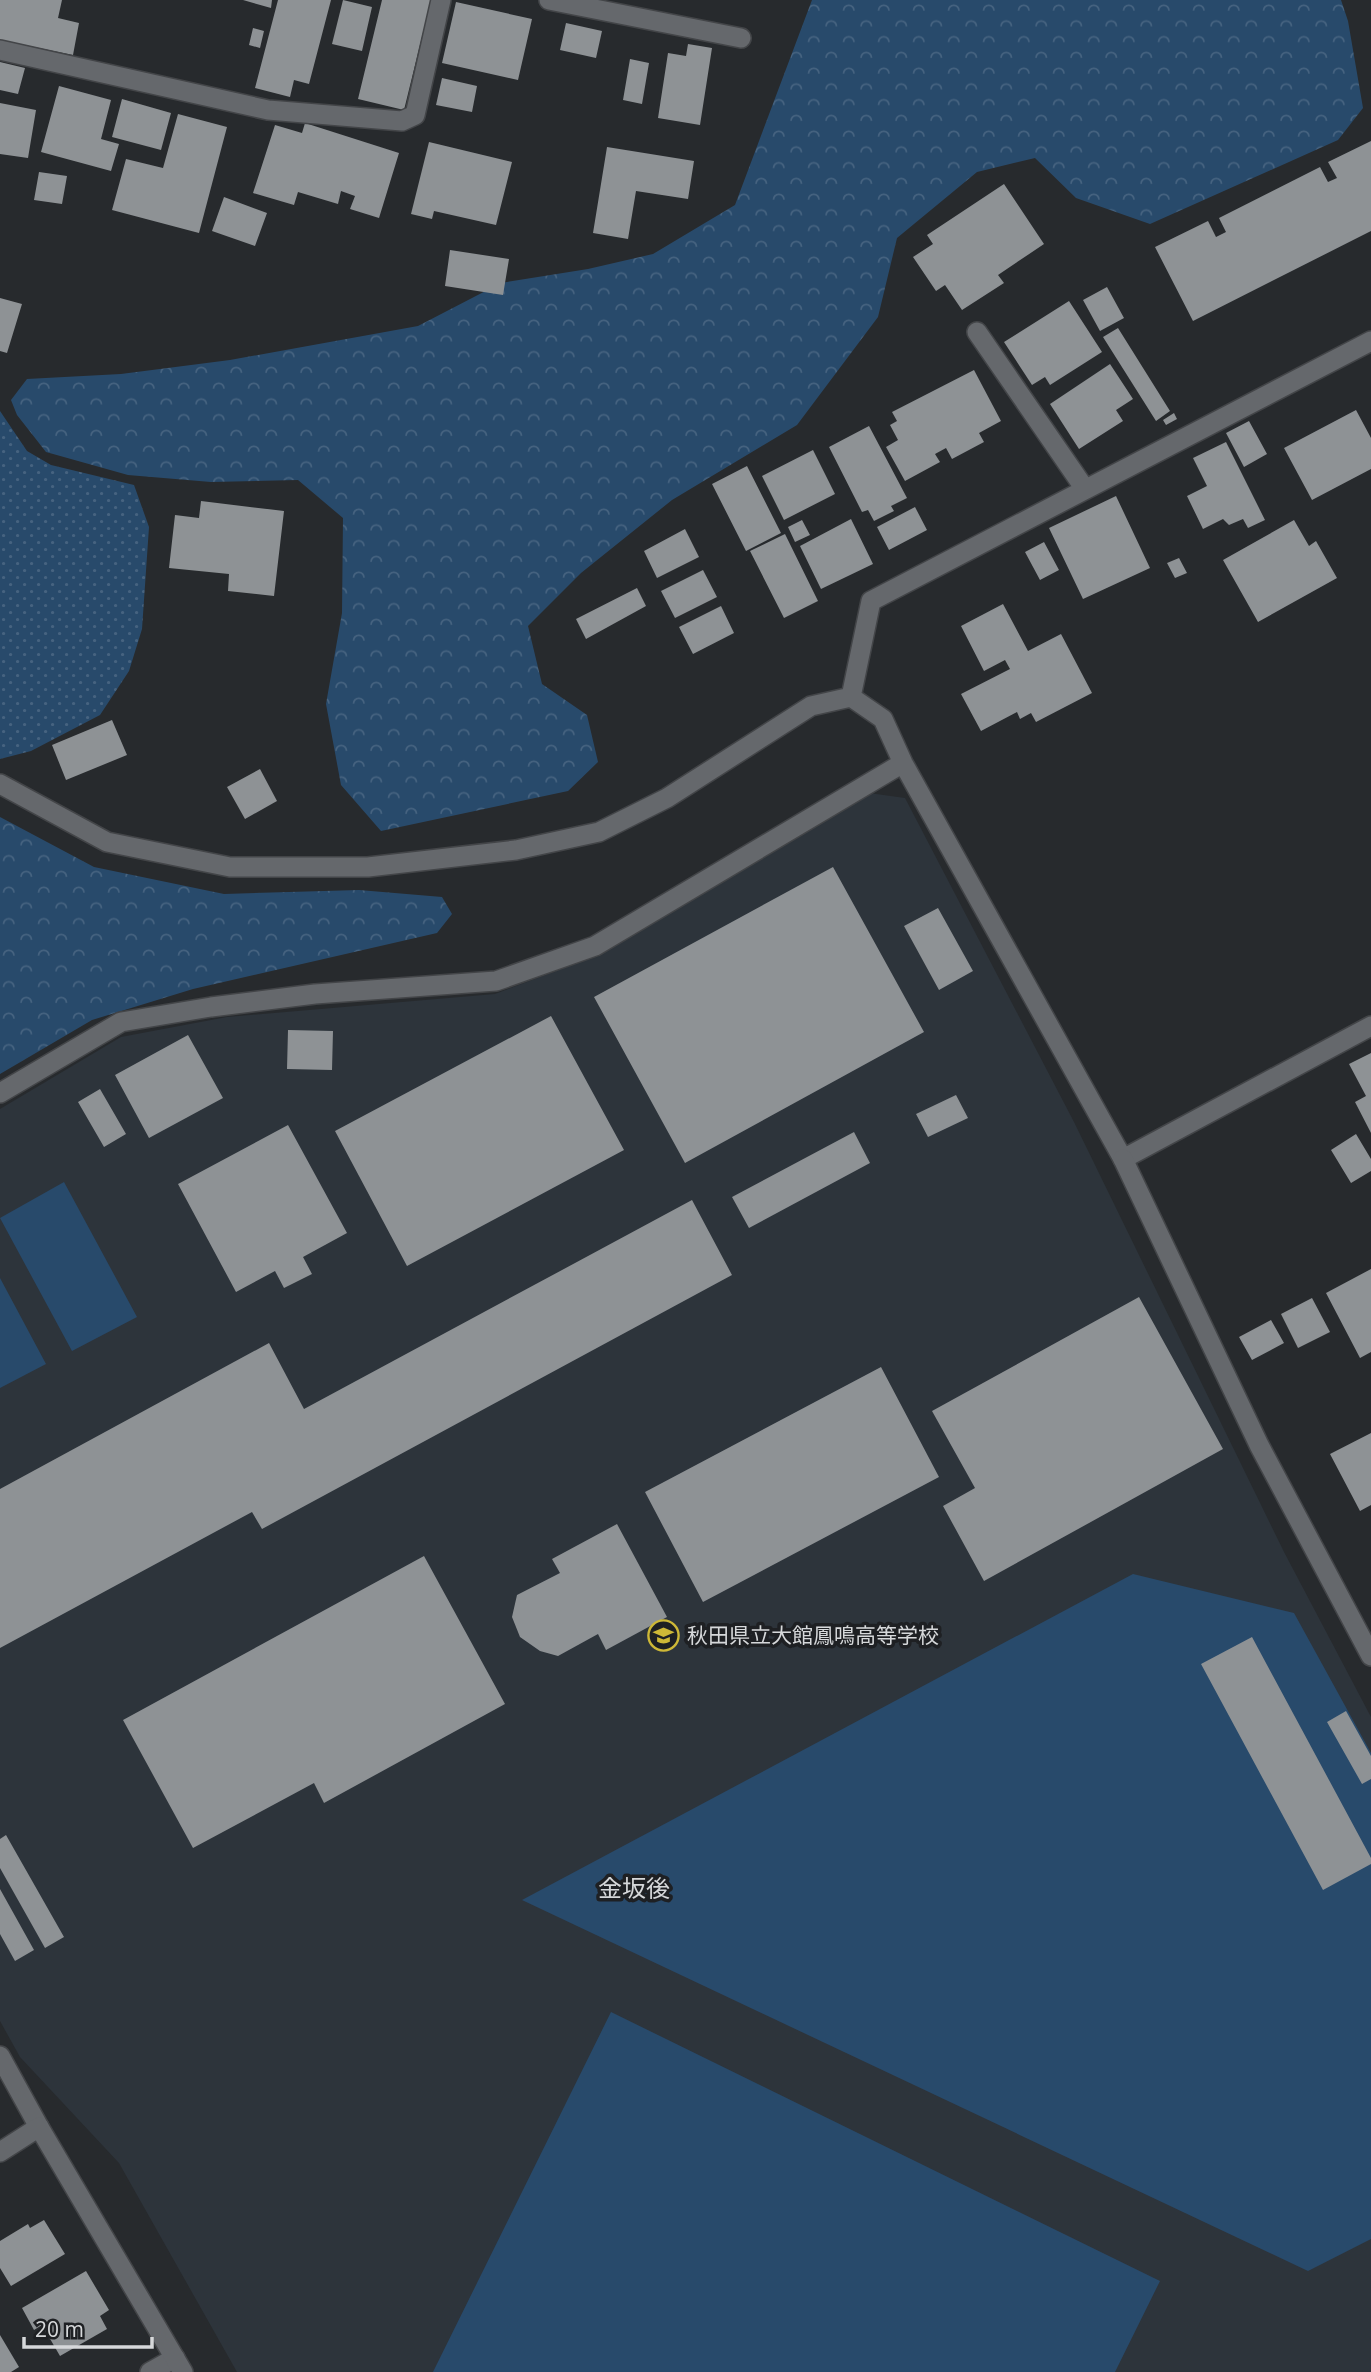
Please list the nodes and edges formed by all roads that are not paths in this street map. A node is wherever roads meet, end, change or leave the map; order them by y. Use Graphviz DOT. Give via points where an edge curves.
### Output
graph roads {
  1 [pos="441,0"];
  2 [pos="548,0"];
  3 [pos="741,38"];
  4 [pos="0,50"];
  5 [pos="977,332"];
  6 [pos="1371,341"];
  7 [pos="1085,489"];
  8 [pos="851,697"];
  9 [pos="903,763"];
  10 [pos="0,785"];
  11 [pos="1371,1026"];
  12 [pos="0,1093"];
  13 [pos="1123,1159"];
  14 [pos="1371,1656"];
  15 [pos="0,2056"];
  16 [pos="39,2127"];
  17 [pos="0,2152"];
  18 [pos="179,2365"];
  19 [pos="150,2372"];
  1 -- 4 [label="street" via="415,115 402,121 268,110"];
  2 -- 3 [label="street"];
  5 -- 7 [label="street"];
  6 -- 7 [label="street"];
  7 -- 8 [label="street" via="871,600"];
  8 -- 9 [label="street" via="883,719"];
  8 -- 10 [label="street" via="811,706 667,798 600,832 516,850 368,867 230,867 107,842"];
  9 -- 12 [label="street" via="595,946 496,981 315,994 121,1022"];
  9 -- 13 [label="street"];
  11 -- 13 [label="street"];
  13 -- 14 [label="street" via="1259,1445"];
  15 -- 16 [label="street"];
  16 -- 17 [label="street"];
  16 -- 18 [label="street"];
  18 -- 19 [label="street"];
}
